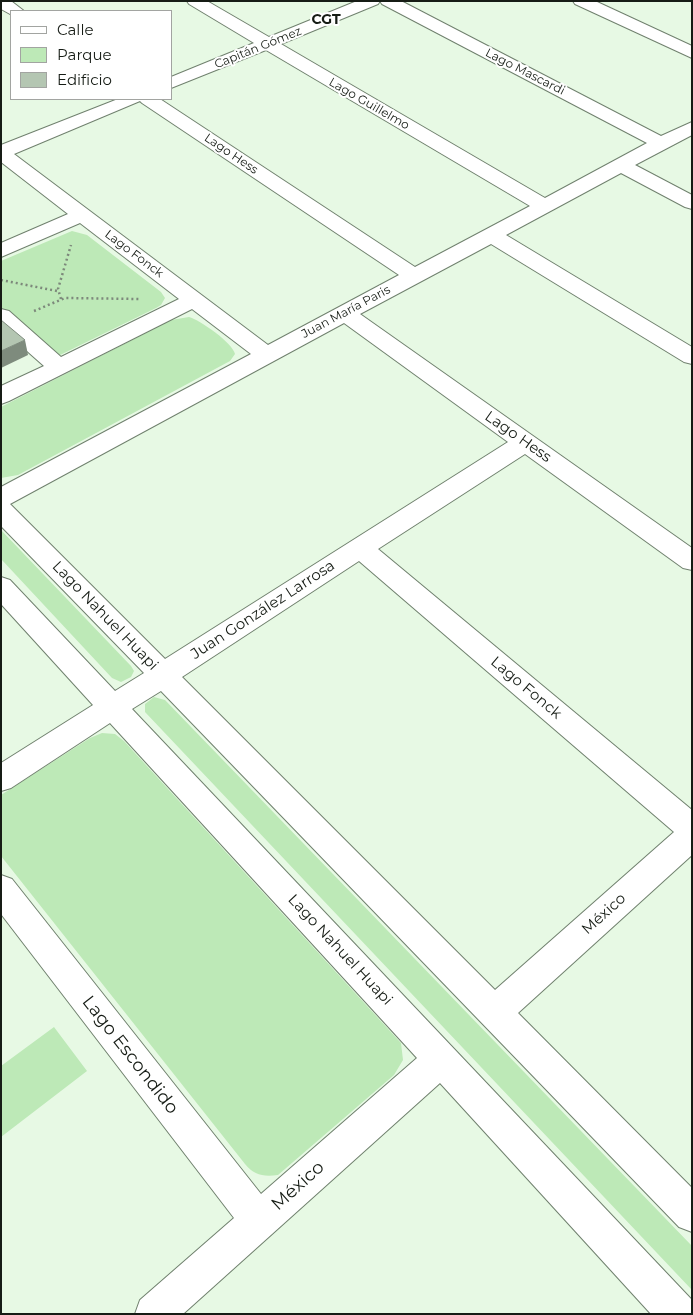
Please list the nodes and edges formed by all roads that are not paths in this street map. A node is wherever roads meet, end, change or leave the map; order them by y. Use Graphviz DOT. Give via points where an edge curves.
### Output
graph roads {
  1 [pos="195,1"];
  2 [pos="372,1"];
  3 [pos="388,1"];
  4 [pos="581,1"];
  5 [pos="1,2"];
  6 [pos="14,10"];
  7 [pos="267,44"];
  8 [pos="692,53"];
  9 [pos="172,83"];
  10 [pos="131,100"];
  11 [pos="150,100"];
  12 [pos="692,127"];
  13 [pos="661,143"];
  14 [pos="1,153"];
  15 [pos="620,165"];
  16 [pos="692,203"];
  17 [pos="544,206"];
  18 [pos="82,215"];
  19 [pos="490,235"];
  20 [pos="1,251"];
  21 [pos="414,276"];
  22 [pos="193,300"];
  23 [pos="344,313"];
  24 [pos="1,316"];
  25 [pos="266,355"];
  26 [pos="692,357"];
  27 [pos="59,367"];
  28 [pos="1,396"];
  29 [pos="525,442"];
  30 [pos="1,498"];
  31 [pos="1,510"];
  32 [pos="360,548"];
  33 [pos="692,560"];
  34 [pos="1,587"];
  35 [pos="163,675"];
  36 [pos="113,707"];
  37 [pos="1,779"];
  38 [pos="692,829"];
  39 [pos="692,836"];
  40 [pos="1,889"];
  41 [pos="494,1012"];
  42 [pos="441,1059"];
  43 [pos="692,1214"];
  44 [pos="259,1221"];
  45 [pos="154,1314"];
  46 [pos="678,1314"];
  1 -- 7 [label="street, Lago Guillelmo"];
  2 -- 7 [label="street, Capitán Gómez"];
  3 -- 13 [label="street, Lago Mascardi"];
  4 -- 8 [label="street"];
  5 -- 6 [label="street"];
  7 -- 9 [label="street, Capitán Gómez"];
  7 -- 17 [label="street, Lago Guillelmo"];
  10 -- 14 [label="street"];
  11 -- 21 [label="street, Lago Hess"];
  12 -- 13 [label="street, Juan María Paris"];
  13 -- 15 [label="street, Juan María Paris"];
  14 -- 18 [label="street, Lago Fonck"];
  15 -- 16 [label="street"];
  15 -- 17 [label="street, Juan María Paris"];
  17 -- 19 [label="street, Juan María Paris"];
  18 -- 20 [label="street"];
  18 -- 22 [label="street, Lago Fonck"];
  19 -- 21 [label="street, Juan María Paris"];
  19 -- 26 [label="street"];
  21 -- 23 [label="street, Juan María Paris"];
  22 -- 25 [label="street, Lago Fonck"];
  22 -- 27 [label="street"];
  23 -- 25 [label="street, Juan María Paris"];
  23 -- 29 [label="street, Lago Hess"];
  24 -- 27 [label="street"];
  25 -- 30 [label="street, Juan María Paris"];
  27 -- 28 [label="street"];
  29 -- 32 [label="street, Juan González Larrosa"];
  29 -- 33 [label="street, Lago Hess"];
  31 -- 35 [label="street, Lago Nahuel Huapi"];
  32 -- 35 [label="street, Juan González Larrosa"];
  32 -- 38 [label="street, Lago Fonck"];
  34 -- 36 [label="street, Lago Nahuel Huapi"];
  35 -- 36 [label="street, Juan González Larrosa"];
  35 -- 41 [label="street, Lago Nahuel Huapi"];
  36 -- 37 [label="street, Juan González Larrosa"];
  36 -- 42 [label="street, Lago Nahuel Huapi"];
  39 -- 41 [label="street, México"];
  40 -- 44 [label="street, Lago Escondido"];
  41 -- 43 [label="street, Lago Nahuel Huapi"];
  42 -- 44 [label="street, México"];
  42 -- 46 [label="street, Lago Nahuel Huapi"];
  44 -- 45 [label="street, México"];
}
